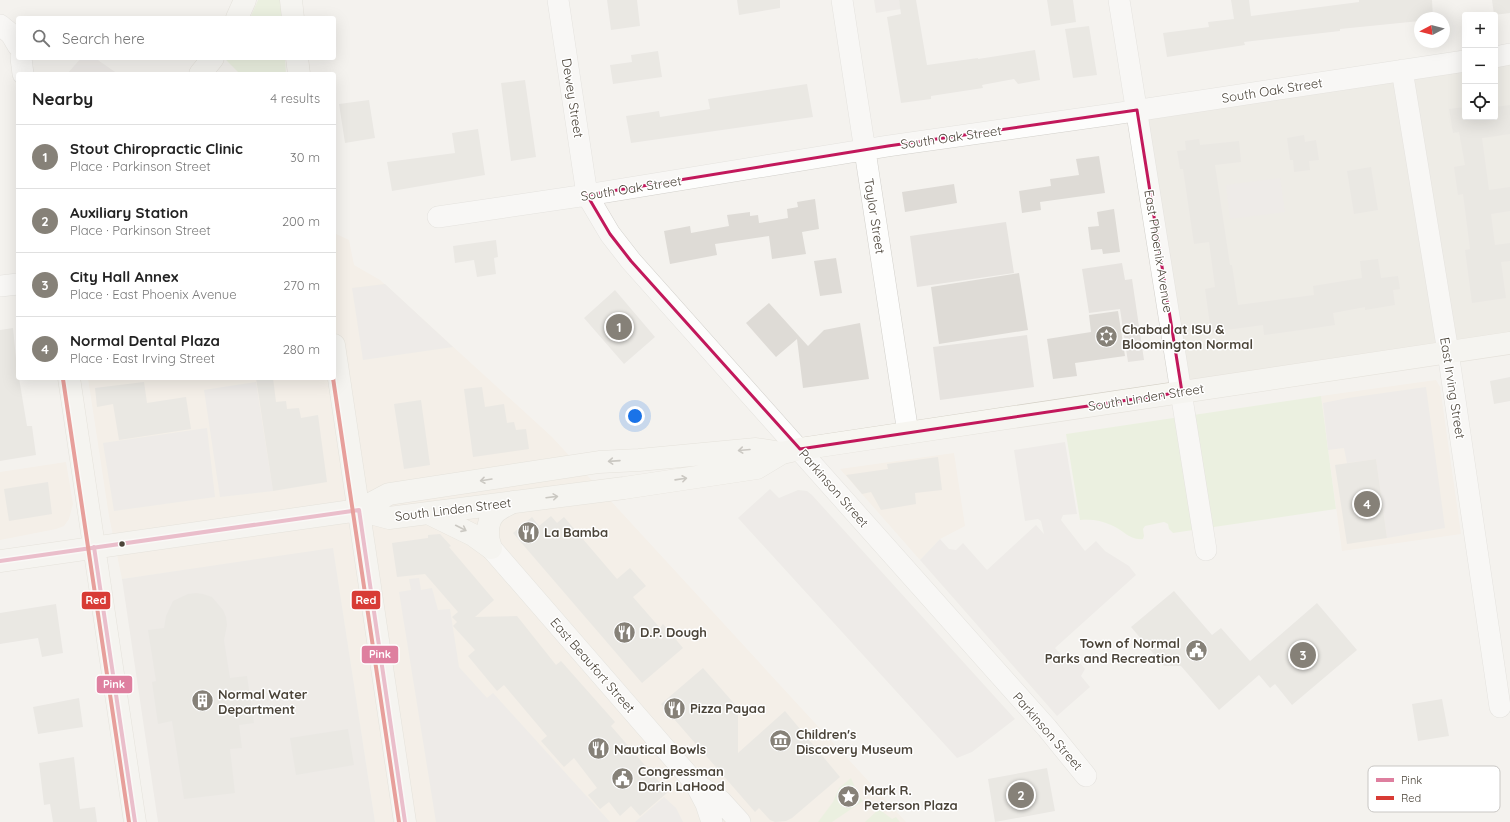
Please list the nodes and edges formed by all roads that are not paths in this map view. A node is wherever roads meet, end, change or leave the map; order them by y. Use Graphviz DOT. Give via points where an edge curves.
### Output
graph roads {
  1 [pos="245,0"];
  2 [pos="291,0"];
  3 [pos="558,0"];
  4 [pos="842,0"];
  5 [pos="1119,0"];
  6 [pos="238,16"];
  7 [pos="293,16"];
  8 [pos="0,25"];
  9 [pos="16,43"];
  10 [pos="1510,54"];
  11 [pos="1498,56"];
  12 [pos="21,60"];
  13 [pos="211,60"];
  14 [pos="297,60"];
  15 [pos="1462,61"];
  16 [pos="1402,70"];
  17 [pos="24,72"];
  18 [pos="202,72"];
  19 [pos="298,72"];
  20 [pos="1137,110"];
  21 [pos="864,150"];
  22 [pos="587,195"];
  23 [pos="438,217"];
  24 [pos="16,284"];
  25 [pos="0,286"];
  26 [pos="1510,343"];
  27 [pos="1448,352"];
  28 [pos="336,359"];
  29 [pos="68,380"];
  30 [pos="1182,392"];
  31 [pos="908,433"];
  32 [pos="791,451"];
  33 [pos="514,501"];
  34 [pos="358,510"];
  35 [pos="428,512"];
  36 [pos="94,547"];
  37 [pos="491,548"];
  38 [pos="1206,550"];
  39 [pos="0,561"];
  40 [pos="1500,707"];
  41 [pos="1086,776"];
  42 [pos="695,783"];
  43 [pos="135,822"];
  44 [pos="405,822"];
  45 [pos="712,822"];
  46 [pos="740,822"];
  1 -- 6 [label="main road"];
  2 -- 7 [label="main road"];
  3 -- 22 [label="street, Dewey Street"];
  4 -- 21 [label="street, Taylor Street"];
  5 -- 20 [label="street, East Phoenix Avenue"];
  8 -- 9 [label="street" via="11,34"];
  10 -- 11 [label="street"];
  12 -- 17 [label="street"];
  13 -- 18 [label="main road"];
  14 -- 19 [label="main road"];
  15 -- 16 [label="street, South Oak Street"];
  16 -- 20 [label="street, South Oak Street"];
  16 -- 27 [label="street, East Irving Street"];
  20 -- 21 [label="street, South Oak Street"];
  20 -- 30 [label="street, East Phoenix Avenue"];
  21 -- 22 [label="street, South Oak Street"];
  21 -- 31 [label="street, Taylor Street"];
  22 -- 23 [label="street, South Oak Street"];
  22 -- 32 [label="street, Parkinson Street" via="610,234 631,261"];
  24 -- 25 [label="street"];
  26 -- 27 [label="main road, South Linden Street"];
  27 -- 30 [label="main road, South Linden Street"];
  27 -- 40 [label="street, East Irving Street"];
  28 -- 34 [label="main road"];
  29 -- 36 [label="main road"];
  30 -- 31 [label="main road, South Linden Street"];
  30 -- 38 [label="street, East Phoenix Avenue"];
  31 -- 32 [label="main road, South Linden Street"];
  33 -- 32 [label="main road, South Linden Street, one-way" via="757,468"];
  32 -- 34 [label="main road, South Linden Street, one-way" via="756,449 599,462 389,494"];
  32 -- 41 [label="street, Parkinson Street" via="1047,728"];
  33 -- 35 [label="main road, South Linden Street"];
  33 -- 37 [label="main road" via="494,514 489,523 487,538"];
  34 -- 35 [label="main road, South Linden Street" via="389,518"];
  34 -- 36 [label="main road"];
  34 -- 44 [label="main road"];
  35 -- 37 [label="main road, one-way"];
  36 -- 39 [label="main road"];
  36 -- 43 [label="main road"];
  37 -- 42 [label="street, East Beaufort Street"];
  42 -- 45 [label="street, East Beaufort Street"];
  42 -- 46 [label="street, East Beaufort Street" via="720,800"];
}
